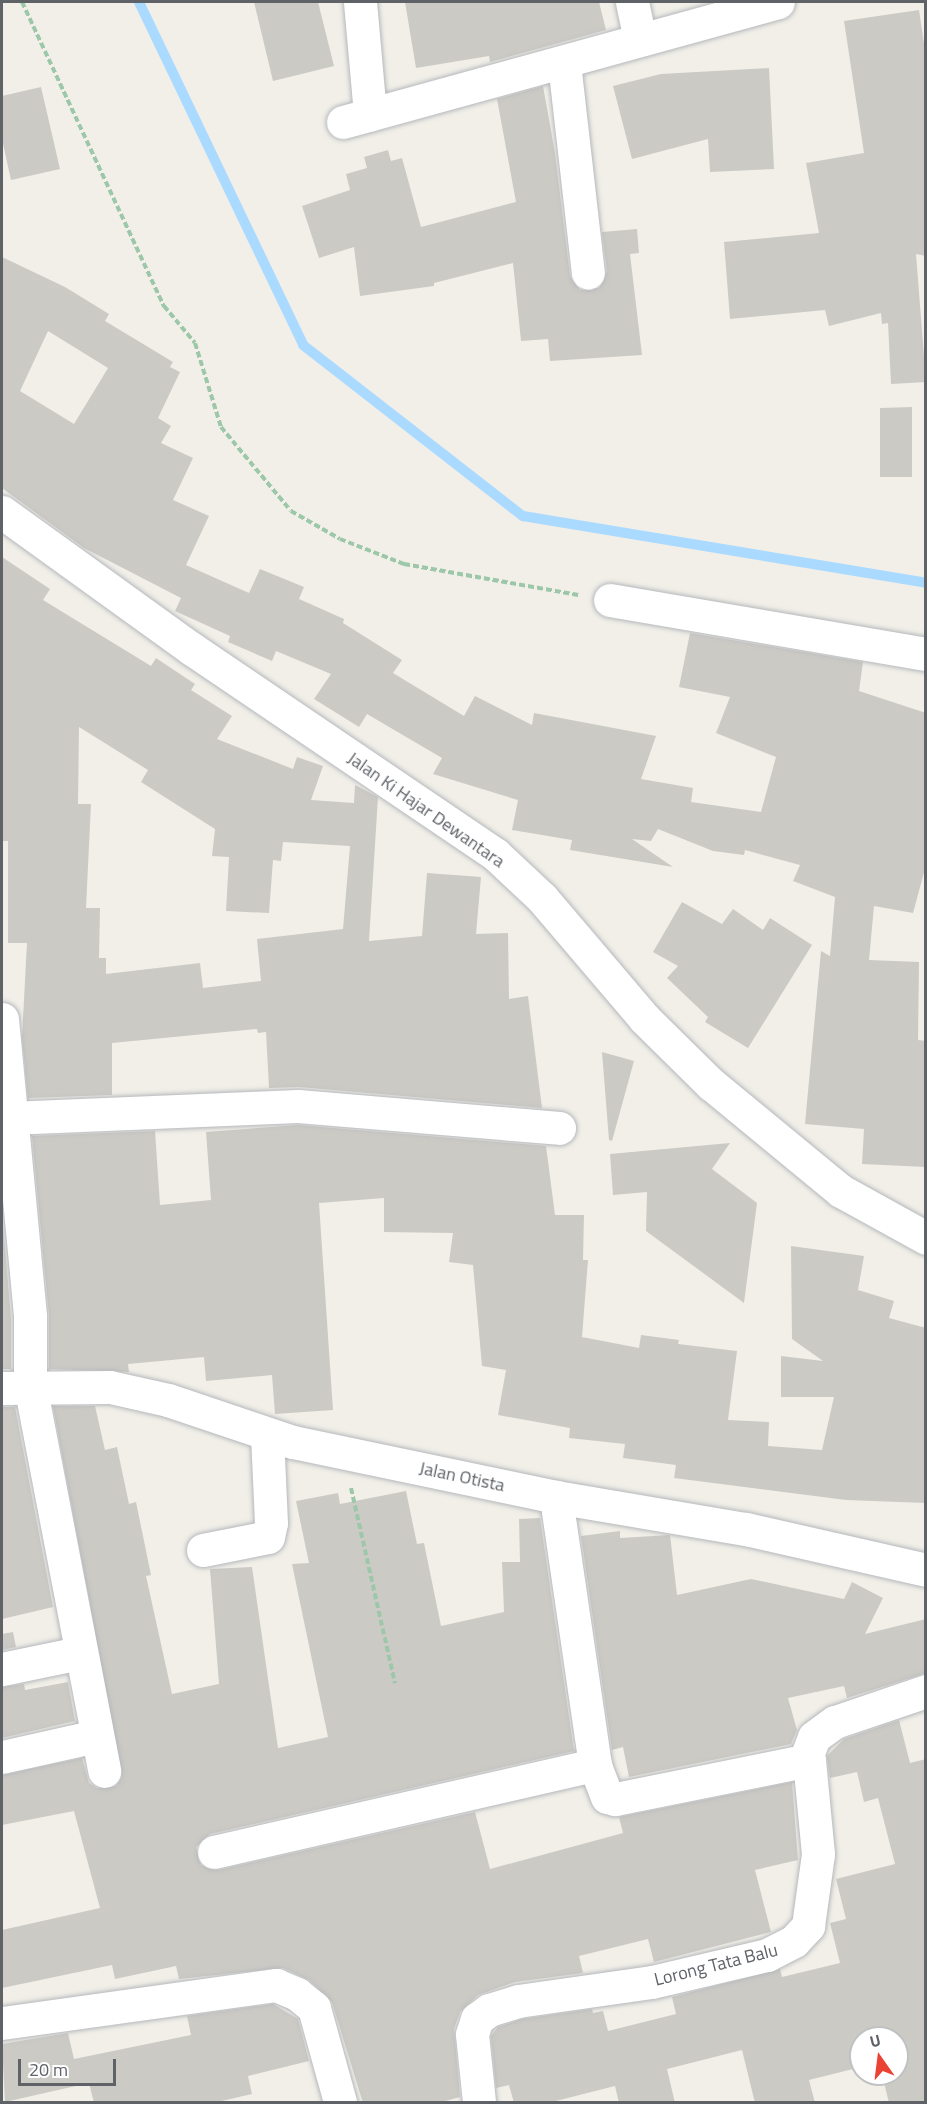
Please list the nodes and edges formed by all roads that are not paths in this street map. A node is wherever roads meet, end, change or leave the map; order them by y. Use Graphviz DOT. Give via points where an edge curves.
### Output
graph roads {
  1 [pos="360,2"];
  2 [pos="632,2"];
  3 [pos="778,2"];
  4 [pos="640,39"];
  5 [pos="564,63"];
  6 [pos="588,273"];
  7 [pos="2,513"];
  8 [pos="610,600"];
  9 [pos="926,654"];
  10 [pos="2,1019"];
  11 [pos="9,1118"];
  12 [pos="559,1128"];
  13 [pos="926,1238"];
  14 [pos="16,1386"];
  15 [pos="267,1436"];
  16 [pos="556,1497"];
  17 [pos="203,1550"];
  18 [pos="926,1570"];
  19 [pos="79,1653"];
  20 [pos="2,1669"];
  21 [pos="926,1691"];
  22 [pos="96,1736"];
  23 [pos="2,1757"];
  24 [pos="806,1758"];
  25 [pos="595,1765"];
  26 [pos="104,1771"];
  27 [pos="214,1852"];
  28 [pos="2,2023"];
  29 [pos="340,2103"];
  30 [pos="479,2103"];
  1 -- 5 [label="street" via="357,118"];
  2 -- 4 [label="street"];
  3 -- 4 [label="street"];
  4 -- 5 [label="street"];
  5 -- 6 [label="street"];
  7 -- 13 [label="street, Jalan Ki Hajar Dewantara" via="202,656 495,854 542,898 645,1019 711,1084 841,1191"];
  8 -- 9 [label="street"];
  10 -- 11 [label="street"];
  11 -- 12 [label="street" via="298,1106"];
  11 -- 14 [label="street" via="29,1306"];
  14 -- 15 [label="street, Jalan Otista" via="110,1387 156,1397"];
  14 -- 19 [label="street"];
  15 -- 16 [label="street, Jalan Otista"];
  15 -- 17 [label="street" via="271,1523 268,1537"];
  16 -- 18 [label="street, Jalan Otista" via="746,1529"];
  16 -- 25 [label="street"];
  19 -- 20 [label="street"];
  19 -- 22 [label="street"];
  21 -- 24 [label="street" via="835,1722 814,1737"];
  22 -- 23 [label="street"];
  22 -- 26 [label="street"];
  24 -- 25 [label="street" via="615,1799 607,1797"];
  24 -- 30 [label="street, Lorong Tata Balu" via="812,1765 818,1854 808,1926 802,1935 783,1949 757,1958 652,1982 518,2001 489,2010 477,2019 472,2034"];
  25 -- 27 [label="street"];
  28 -- 29 [label="street" via="276,1985 297,1994 314,2008"];
}
